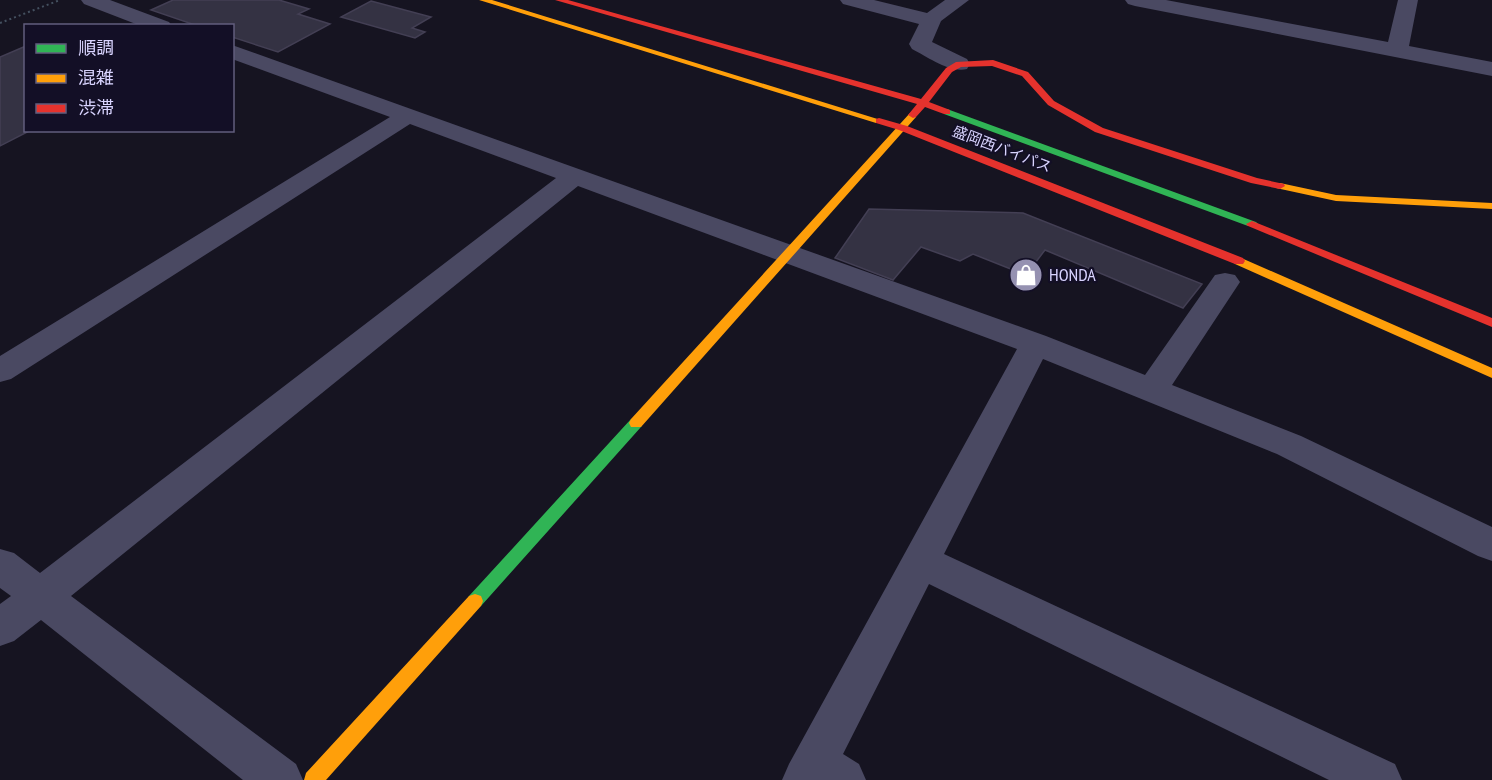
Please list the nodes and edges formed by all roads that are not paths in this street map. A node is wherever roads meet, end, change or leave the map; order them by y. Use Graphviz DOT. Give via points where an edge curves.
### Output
graph roads {
  1 [pos="91,0"];
  2 [pos="483,0"];
  3 [pos="559,0"];
  4 [pos="850,0"];
  5 [pos="959,0"];
  6 [pos="1135,0"];
  7 [pos="1408,0"];
  8 [pos="930,20"];
  9 [pos="157,24"];
  10 [pos="1397,50"];
  11 [pos="234,52"];
  12 [pos="959,63"];
  13 [pos="1492,69"];
  14 [pos="923,103"];
  15 [pos="409,115"];
  16 [pos="903,128"];
  17 [pos="575,176"];
  18 [pos="1492,206"];
  19 [pos="789,255"];
  20 [pos="1225,282"];
  21 [pos="1492,323"];
  22 [pos="1035,344"];
  23 [pos="0,371"];
  24 [pos="1492,374"];
  25 [pos="1152,390"];
  26 [pos="1492,545"];
  27 [pos="922,562"];
  28 [pos="0,564"];
  29 [pos="40,596"];
  30 [pos="0,628"];
  31 [pos="821,775"];
  32 [pos="280,780"];
  33 [pos="313,780"];
  34 [pos="1379,780"];
  1 -- 9 [label="street"];
  2 -- 16 [label="main road, 盛岡西バイパス"];
  3 -- 14 [label="main road, 盛岡西バイパス"];
  4 -- 8 [label="street"];
  5 -- 8 [label="street"];
  6 -- 10 [label="street"];
  7 -- 10 [label="street"];
  8 -- 12 [label="street" via="920,44"];
  10 -- 13 [label="street"];
  11 -- 15 [label="street"];
  12 -- 14 [label="main road"];
  12 -- 18 [label="main road" via="993,63 1025,74 1051,103 1099,130 1255,181 1336,198"];
  14 -- 16 [label="main road"];
  14 -- 21 [label="main road, 盛岡西バイパス" via="1283,235"];
  15 -- 17 [label="street"];
  15 -- 23 [label="street"];
  16 -- 19 [label="main road"];
  16 -- 24 [label="main road, 盛岡西バイパス" via="1210,248"];
  17 -- 19 [label="street"];
  17 -- 29 [label="street"];
  19 -- 22 [label="street"];
  19 -- 33 [label="main road"];
  20 -- 25 [label="street"];
  22 -- 25 [label="street"];
  22 -- 27 [label="street"];
  25 -- 26 [label="street" via="1289,445"];
  27 -- 31 [label="street"];
  27 -- 34 [label="street"];
  28 -- 29 [label="street"];
  29 -- 30 [label="street"];
  29 -- 32 [label="street"];
}
